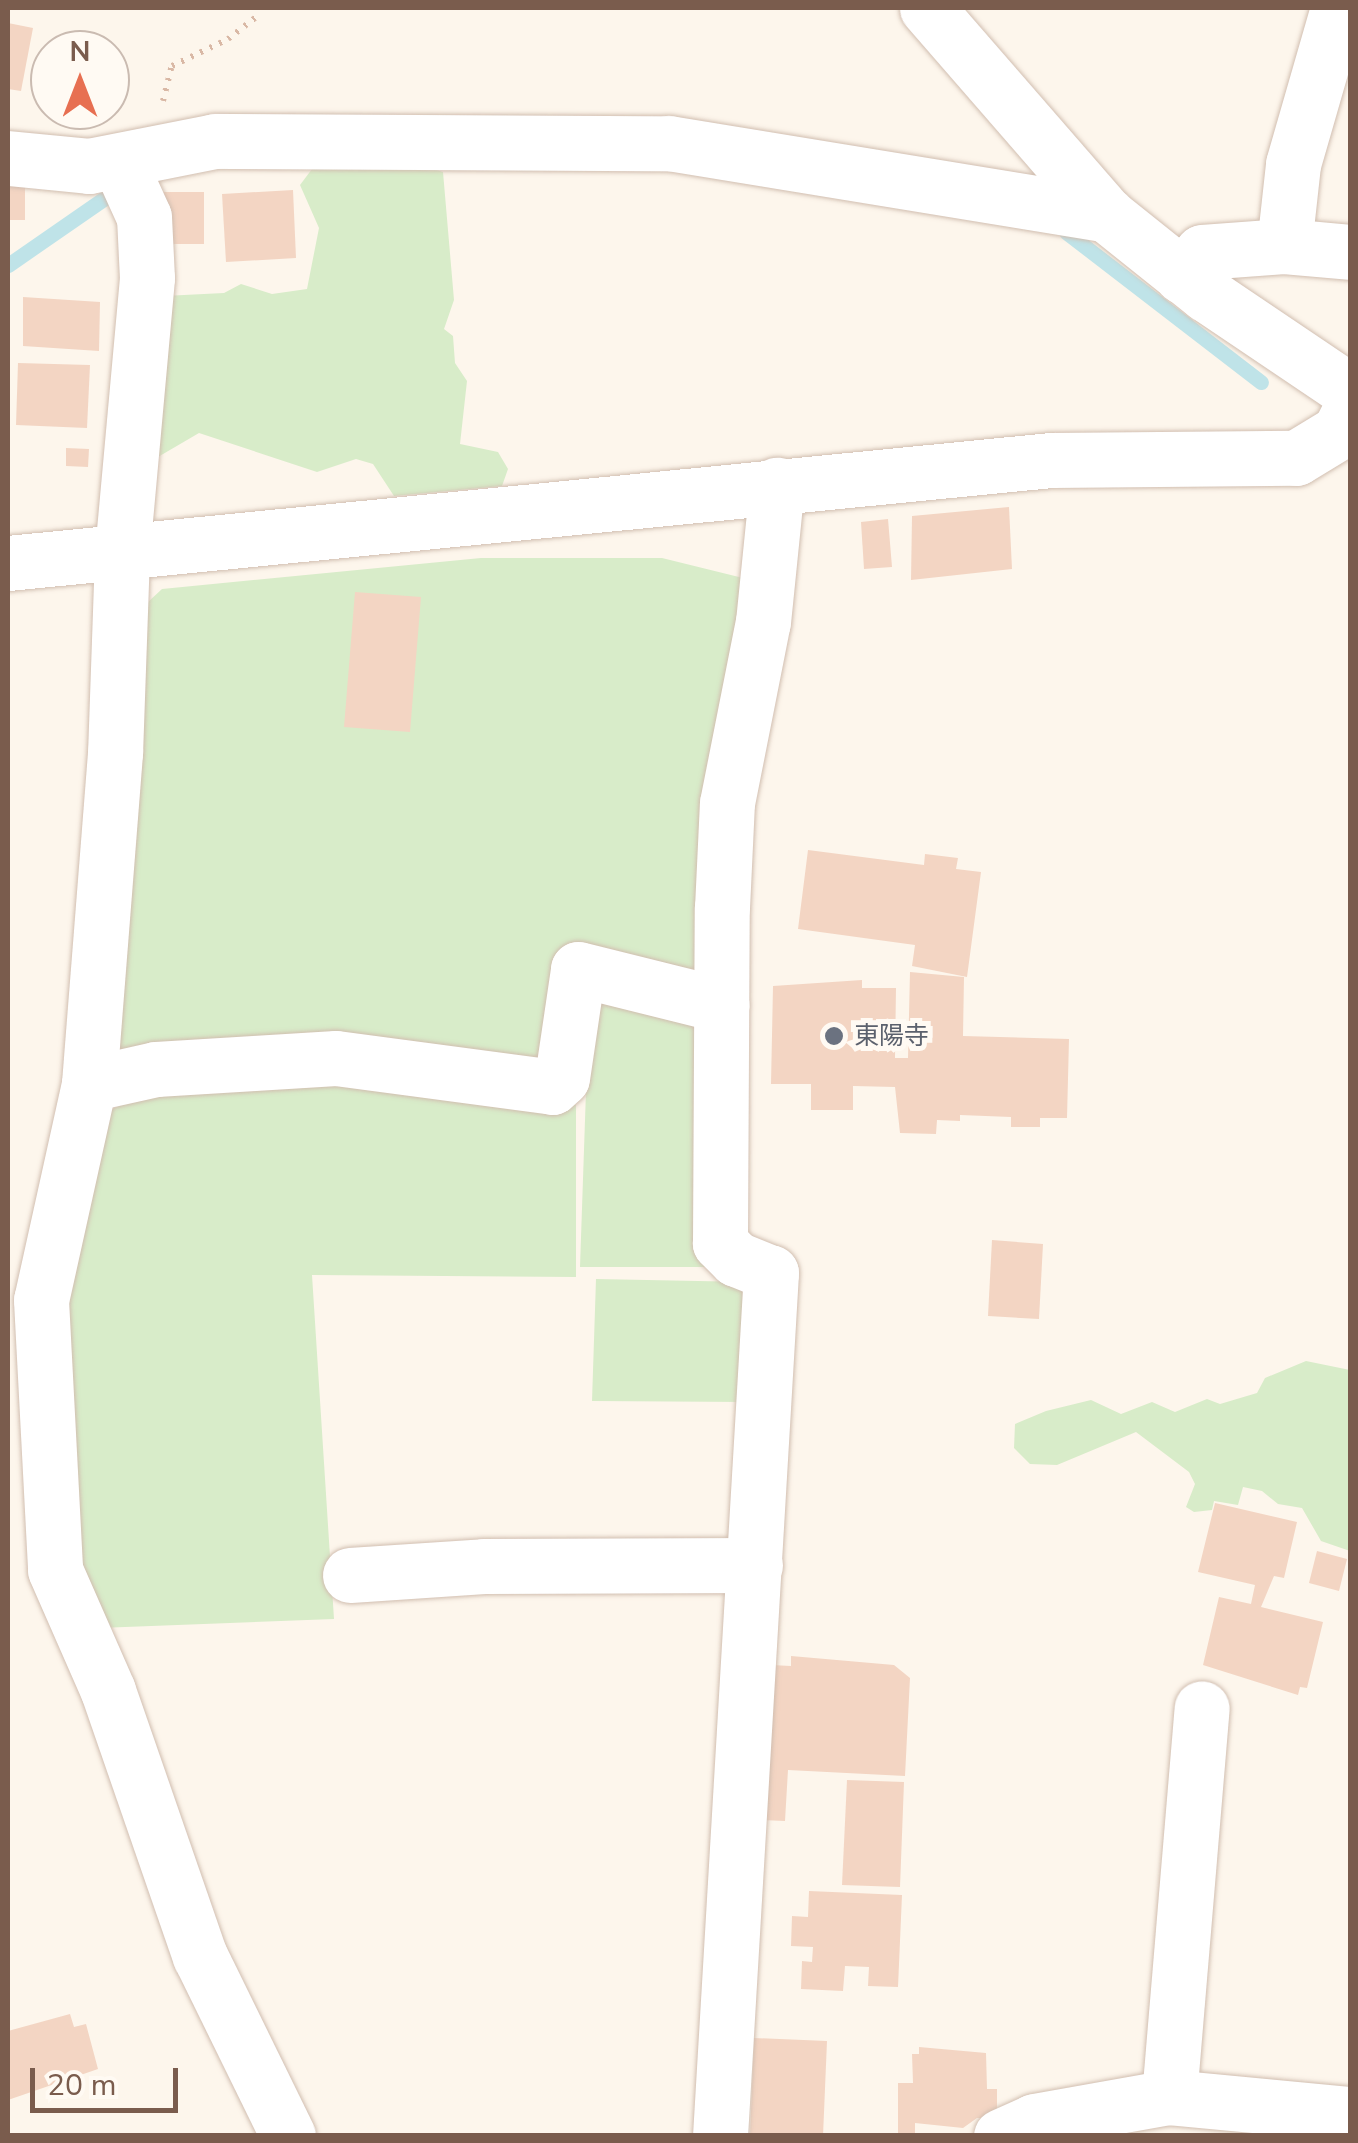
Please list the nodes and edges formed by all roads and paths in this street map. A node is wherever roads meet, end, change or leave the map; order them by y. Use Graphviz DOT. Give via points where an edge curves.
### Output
graph roads {
  1 [pos="1338,8"];
  2 [pos="929,9"];
  3 [pos="260,15"];
  4 [pos="142,155"];
  5 [pos="8,158"];
  6 [pos="1107,215"];
  7 [pos="1284,246"];
  8 [pos="1350,252"];
  9 [pos="1182,276"];
  10 [pos="1350,391"];
  11 [pos="1350,410"];
  12 [pos="776,484"];
  13 [pos="122,554"];
  14 [pos="8,563"];
  15 [pos="722,1005"];
  16 [pos="89,1084"];
  17 [pos="755,1566"];
  18 [pos="350,1575"];
  19 [pos="1202,1708"];
  20 [pos="1169,2097"];
  21 [pos="1350,2114"];
  22 [pos="288,2136"];
  23 [pos="720,2136"];
  24 [pos="1002,2136"];
  1 -- 7 [label="street" via="1293,164"];
  2 -- 6 [label="street"];
  3 -- 4 [label="path" via="172,66"];
  4 -- 5 [label="street" via="89,166"];
  4 -- 6 [label="street" via="215,141 669,143"];
  4 -- 13 [label="street" via="147,278"];
  6 -- 9 [label="street"];
  7 -- 8 [label="street"];
  7 -- 9 [label="street" via="1202,252"];
  9 -- 10 [label="street"];
  11 -- 12 [label="street" via="1338,432 1296,458 1051,460"];
  12 -- 13 [label="street"];
  12 -- 15 [label="street" via="763,622 727,803"];
  13 -- 14 [label="street"];
  13 -- 16 [label="street" via="115,753"];
  15 -- 16 [label="street" via="578,969 562,1078 552,1087 336,1058 156,1069"];
  15 -- 17 [label="street" via="720,1243 736,1259 770,1273"];
  16 -- 22 [label="street" via="40,1300 55,1570 108,1690 200,1956"];
  17 -- 18 [label="street" via="484,1566"];
  17 -- 23 [label="street"];
  19 -- 20 [label="street"];
  20 -- 21 [label="street"];
  20 -- 24 [label="street" via="1034,2121"];
}
